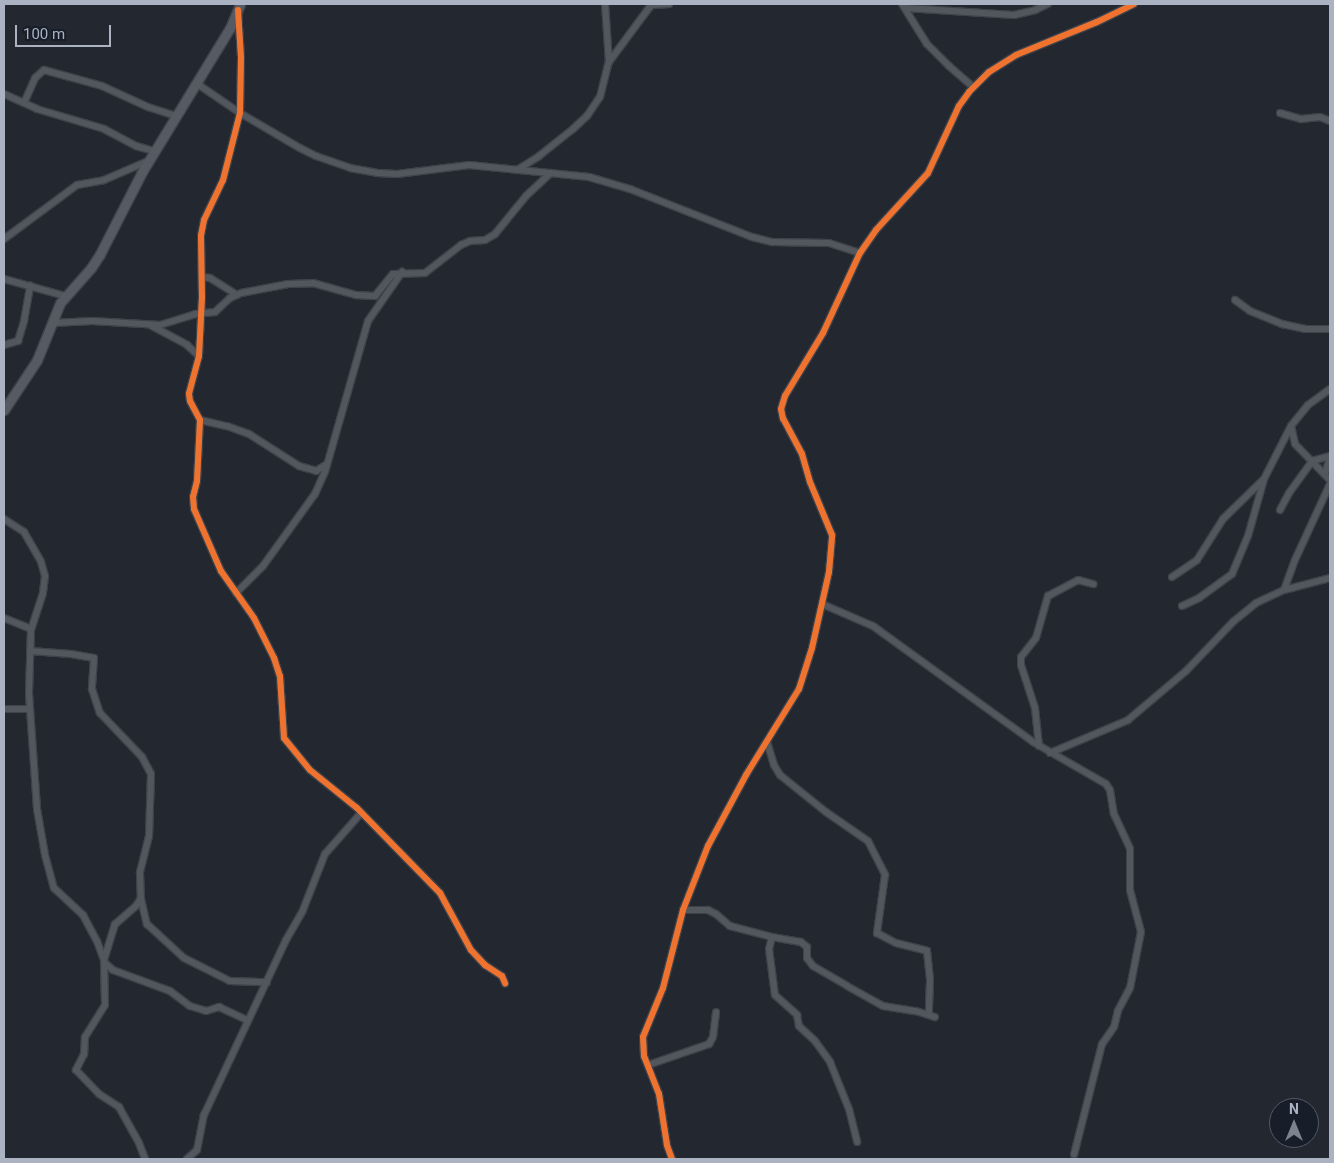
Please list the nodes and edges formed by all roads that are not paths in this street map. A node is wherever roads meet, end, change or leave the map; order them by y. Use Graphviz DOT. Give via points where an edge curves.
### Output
graph roads {
  1 [pos="605,4"];
  2 [pos="669,4"];
  3 [pos="1048,4"];
  4 [pos="1114,4"];
  5 [pos="1134,4"];
  6 [pos="904,6"];
  7 [pos="239,7"];
  8 [pos="1120,11"];
  9 [pos="609,62"];
  10 [pos="196,83"];
  11 [pos="973,87"];
  12 [pos="4,94"];
  13 [pos="24,103"];
  14 [pos="240,112"];
  15 [pos="1280,113"];
  16 [pos="176,116"];
  17 [pos="1330,121"];
  18 [pos="154,151"];
  19 [pos="148,161"];
  20 [pos="517,170"];
  21 [pos="551,173"];
  22 [pos="4,239"];
  23 [pos="860,253"];
  24 [pos="402,272"];
  25 [pos="202,276"];
  26 [pos="4,279"];
  27 [pos="30,286"];
  28 [pos="237,294"];
  29 [pos="64,296"];
  30 [pos="1235,300"];
  31 [pos="200,314"];
  32 [pos="53,324"];
  33 [pos="151,326"];
  34 [pos="1330,329"];
  35 [pos="4,345"];
  36 [pos="198,356"];
  37 [pos="1330,389"];
  38 [pos="4,410"];
  39 [pos="200,420"];
  40 [pos="1291,426"];
  41 [pos="1330,457"];
  42 [pos="1312,461"];
  43 [pos="327,464"];
  44 [pos="1325,474"];
  45 [pos="1264,479"];
  46 [pos="1330,480"];
  47 [pos="1330,484"];
  48 [pos="1280,510"];
  49 [pos="4,519"];
  50 [pos="1172,577"];
  51 [pos="1330,578"];
  52 [pos="1093,584"];
  53 [pos="1284,590"];
  54 [pos="236,593"];
  55 [pos="822,604"];
  56 [pos="1182,606"];
  57 [pos="4,618"];
  58 [pos="31,629"];
  59 [pos="30,651"];
  60 [pos="4,709"];
  61 [pos="30,709"];
  62 [pos="768,742"];
  63 [pos="1039,746"];
  64 [pos="1050,753"];
  65 [pos="361,813"];
  66 [pos="141,898"];
  67 [pos="684,910"];
  68 [pos="772,938"];
  69 [pos="104,960"];
  70 [pos="267,982"];
  71 [pos="505,983"];
  72 [pos="716,1012"];
  73 [pos="247,1020"];
  74 [pos="648,1065"];
  75 [pos="857,1142"];
  76 [pos="1074,1154"];
  77 [pos="145,1159"];
  78 [pos="187,1159"];
  79 [pos="672,1159"];
  1 -- 9 [label="street"];
  2 -- 9 [label="street" via="652,5"];
  3 -- 6 [label="street" via="1014,15"];
  4 -- 8 [label="street"];
  5 -- 8 [label="street"];
  6 -- 11 [label="street" via="928,44"];
  7 -- 10 [label="street"];
  7 -- 14 [label="street"];
  8 -- 11 [label="street" via="1016,55"];
  9 -- 20 [label="street" via="600,97 587,116 557,143"];
  10 -- 14 [label="street"];
  10 -- 16 [label="street"];
  11 -- 23 [label="street" via="959,106 928,173 876,230"];
  12 -- 13 [label="street"];
  13 -- 16 [label="street" via="35,78 44,70 102,86"];
  13 -- 18 [label="street"];
  14 -- 20 [label="street" via="316,156 364,171 418,173 464,166"];
  14 -- 25 [label="street" via="223,180 202,227"];
  15 -- 17 [label="street" via="1301,119 1320,117"];
  16 -- 18 [label="street"];
  18 -- 19 [label="street"];
  19 -- 22 [label="street" via="104,180 77,184"];
  19 -- 29 [label="street" via="91,268"];
  20 -- 21 [label="street"];
  21 -- 23 [label="street" via="589,178 630,189 752,237 772,242 829,242"];
  21 -- 24 [label="street" via="526,196 495,234 461,245 425,273"];
  23 -- 55 [label="street" via="823,333 785,396 781,409 785,425 802,454 832,535"];
  24 -- 28 [label="street" via="393,274 379,292 370,296 306,283"];
  24 -- 43 [label="street" via="368,321"];
  25 -- 28 [label="street"];
  25 -- 31 [label="street"];
  26 -- 27 [label="street"];
  27 -- 29 [label="street"];
  27 -- 35 [label="street" via="18,341"];
  28 -- 31 [label="street" via="215,312"];
  29 -- 32 [label="street"];
  30 -- 34 [label="street" via="1250,311 1282,324 1305,330"];
  31 -- 33 [label="street"];
  31 -- 36 [label="street"];
  32 -- 33 [label="street" via="92,321"];
  32 -- 38 [label="street" via="37,360"];
  33 -- 36 [label="street" via="187,345"];
  36 -- 39 [label="street" via="189,398"];
  37 -- 40 [label="street" via="1308,405"];
  39 -- 43 [label="street" via="249,434 299,466 316,471"];
  39 -- 54 [label="street" via="194,505 216,562"];
  40 -- 42 [label="street" via="1295,444"];
  40 -- 45 [label="street"];
  41 -- 42 [label="street"];
  41 -- 44 [label="street"];
  42 -- 44 [label="street"];
  42 -- 48 [label="street" via="1288,493"];
  43 -- 54 [label="street" via="307,507 263,566"];
  44 -- 46 [label="street"];
  45 -- 50 [label="street" via="1224,519 1197,560"];
  45 -- 56 [label="street" via="1246,544 1232,574"];
  47 -- 53 [label="street"];
  49 -- 58 [label="street" via="24,532 44,572 45,584"];
  51 -- 53 [label="street"];
  52 -- 63 [label="street" via="1078,580 1048,596 1036,638 1021,657 1035,708"];
  53 -- 64 [label="street" via="1249,607 1186,671 1128,720"];
  54 -- 65 [label="street" via="257,624 278,671 284,738 310,770"];
  55 -- 62 [label="street" via="799,689"];
  55 -- 63 [label="street" via="873,626"];
  57 -- 58 [label="street"];
  58 -- 59 [label="street"];
  59 -- 61 [label="street"];
  59 -- 66 [label="street" via="94,658 92,689 100,713 149,768 149,836 140,873"];
  60 -- 61 [label="street"];
  61 -- 69 [label="street" via="38,818 52,884 83,915"];
  62 -- 67 [label="street" via="716,830"];
  62 -- 68 [label="street" via="780,775 868,841 886,875 877,933 927,951 932,1016 884,1006 813,966 807,947 801,942"];
  63 -- 64 [label="street"];
  64 -- 76 [label="street" via="1104,782 1110,790 1114,814 1130,849 1130,890 1140,929 1130,988 1114,1027 1102,1044"];
  65 -- 70 [label="street" via="325,854 303,910"];
  65 -- 71 [label="street" via="440,893 474,955 502,976"];
  66 -- 69 [label="street" via="115,924"];
  66 -- 70 [label="street" via="147,924 184,958 230,981"];
  67 -- 68 [label="street" via="712,912 730,926"];
  67 -- 74 [label="street" via="663,988 643,1037 642,1047"];
  68 -- 75 [label="street" via="769,949 774,995 797,1015 799,1026 830,1062 849,1109"];
  69 -- 73 [label="street" via="113,970 170,991 190,1006 206,1011 219,1007"];
  69 -- 77 [label="street" via="105,1005 86,1034 84,1054 76,1070 99,1094 119,1107"];
  70 -- 73 [label="street"];
  72 -- 74 [label="street" via="709,1044"];
  73 -- 78 [label="street" via="204,1115 197,1150"];
  74 -- 79 [label="street" via="663,1111"];
}
